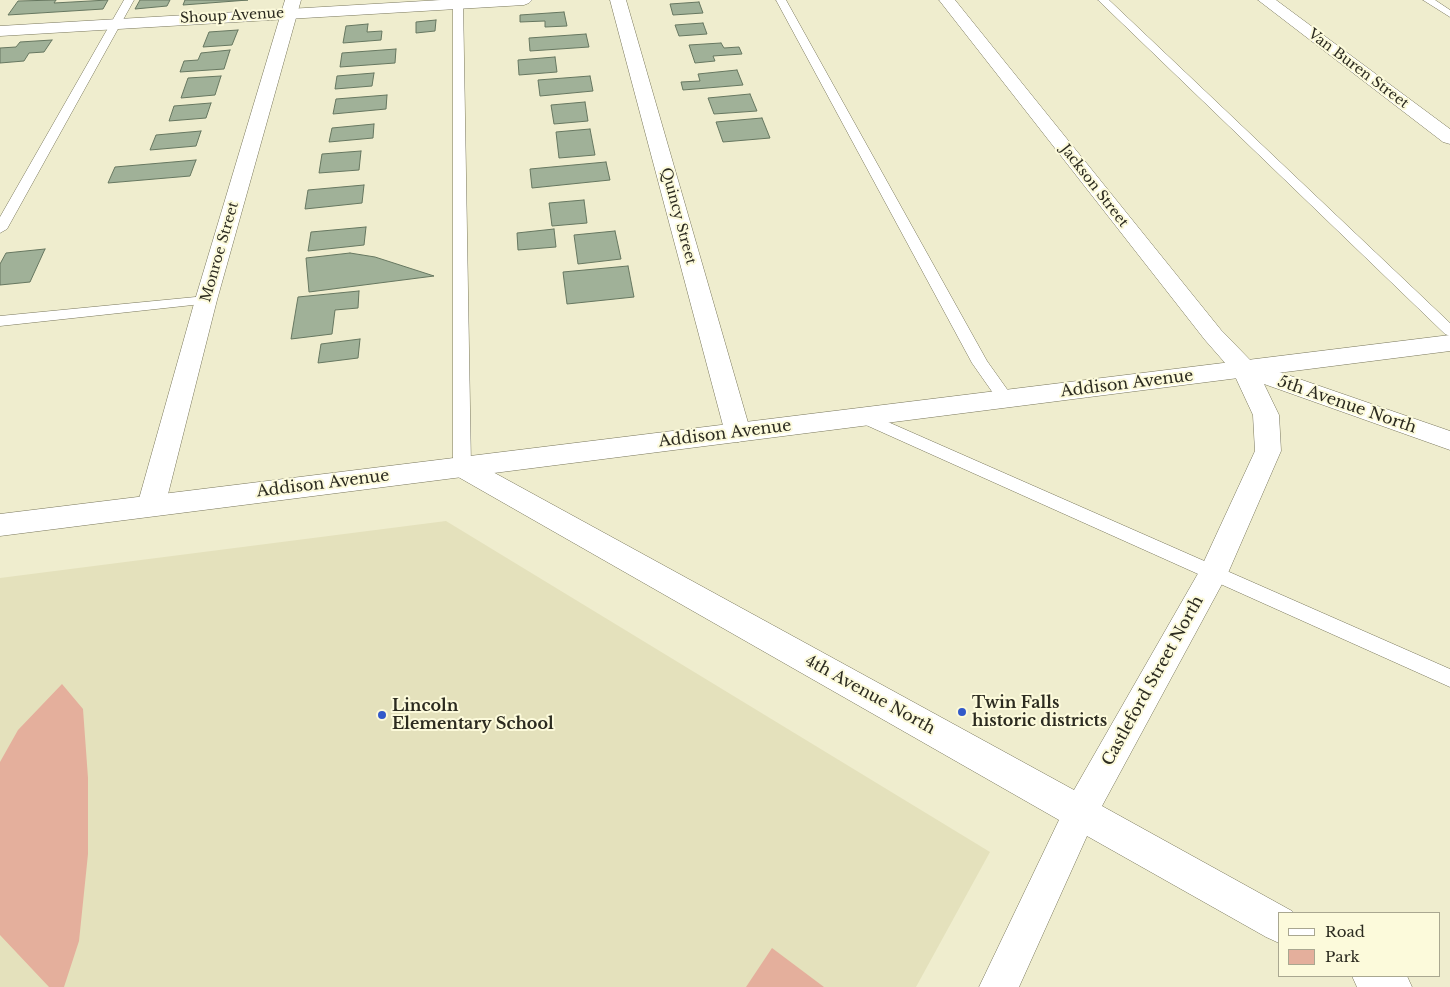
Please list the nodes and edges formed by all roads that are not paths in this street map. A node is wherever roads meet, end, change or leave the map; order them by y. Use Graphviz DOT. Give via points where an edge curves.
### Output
graph roads {
  1 [pos="129,0"];
  2 [pos="524,0"];
  3 [pos="618,0"];
  4 [pos="781,0"];
  5 [pos="947,0"];
  6 [pos="1102,0"];
  7 [pos="1266,0"];
  8 [pos="1428,0"];
  9 [pos="458,2"];
  10 [pos="292,7"];
  11 [pos="1450,14"];
  12 [pos="116,23"];
  13 [pos="0,31"];
  14 [pos="1450,138"];
  15 [pos="0,229"];
  16 [pos="206,300"];
  17 [pos="0,321"];
  18 [pos="1450,330"];
  19 [pos="1450,343"];
  20 [pos="1244,369"];
  21 [pos="1006,399"];
  22 [pos="863,417"];
  23 [pos="738,432"];
  24 [pos="1450,441"];
  25 [pos="462,467"];
  26 [pos="151,506"];
  27 [pos="0,525"];
  28 [pos="1213,573"];
  29 [pos="1450,678"];
  30 [pos="1080,813"];
  31 [pos="1278,923"];
  32 [pos="1374,977"];
  33 [pos="999,987"];
  34 [pos="1392,987"];
  1 -- 12 [label="lane"];
  2 -- 9 [label="street, Shoup Avenue"];
  3 -- 23 [label="street, Quincy Street"];
  4 -- 21 [label="lane" via="980,363"];
  5 -- 20 [label="street, Jackson Street" via="1213,335"];
  6 -- 18 [label="lane"];
  7 -- 14 [label="street, Van Buren Street"];
  8 -- 11 [label="lane"];
  9 -- 10 [label="street, Shoup Avenue"];
  9 -- 25 [label="lane"];
  10 -- 12 [label="street, Shoup Avenue"];
  10 -- 16 [label="street, Monroe Street"];
  12 -- 13 [label="street, Shoup Avenue"];
  12 -- 15 [label="lane"];
  16 -- 17 [label="lane"];
  16 -- 26 [label="street, Monroe Street"];
  19 -- 20 [label="street, Addison Avenue"];
  20 -- 21 [label="street, Addison Avenue"];
  20 -- 24 [label="street, 5th Avenue North"];
  20 -- 28 [label="street, Castleford Street North" via="1266,415 1268,450"];
  21 -- 22 [label="street, Addison Avenue"];
  22 -- 23 [label="street, Addison Avenue"];
  22 -- 28 [label="lane"];
  23 -- 25 [label="street, Addison Avenue"];
  25 -- 26 [label="street, Addison Avenue"];
  25 -- 30 [label="street, 4th Avenue North"];
  26 -- 27 [label="street, Addison Avenue"];
  28 -- 29 [label="lane"];
  28 -- 30 [label="street, Castleford Street North"];
  30 -- 31 [label="street, 4th Avenue North"];
  30 -- 33 [label="street, Castleford Street North"];
  32 -- 34 [label="street"];
}
